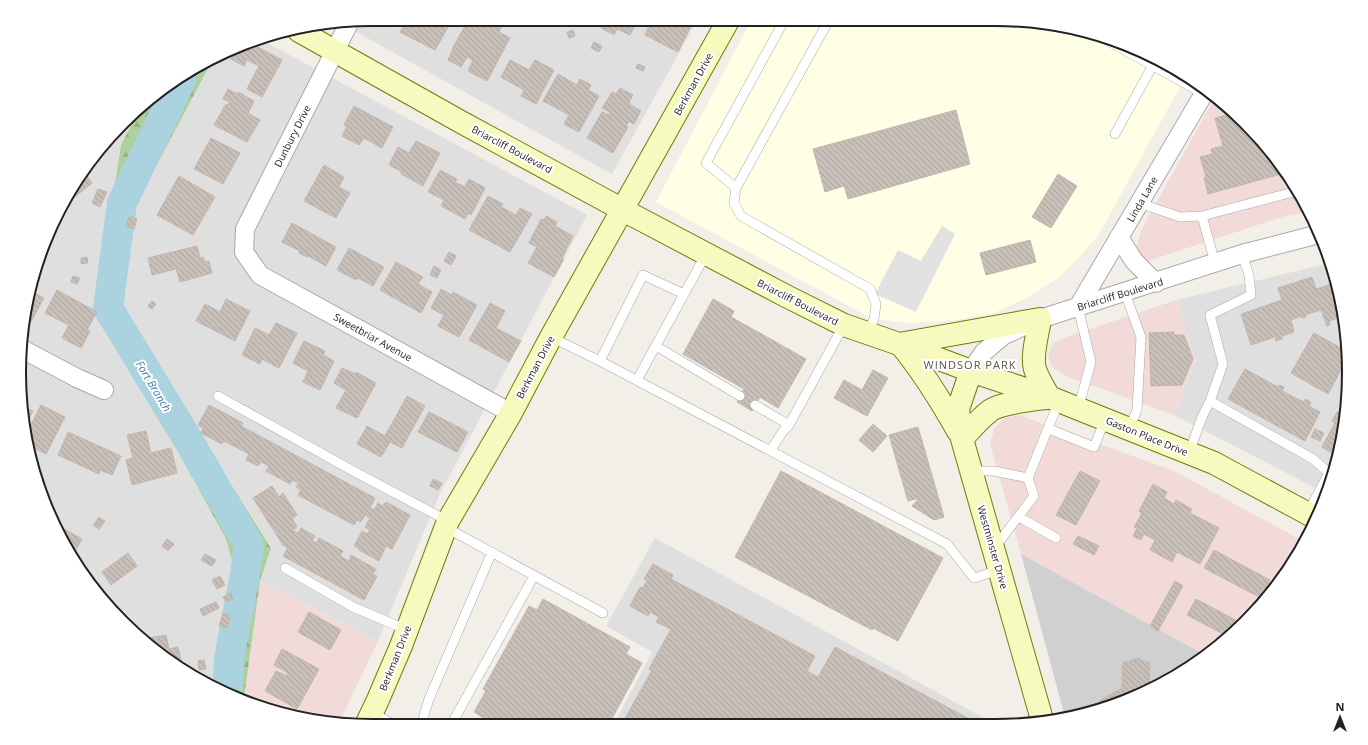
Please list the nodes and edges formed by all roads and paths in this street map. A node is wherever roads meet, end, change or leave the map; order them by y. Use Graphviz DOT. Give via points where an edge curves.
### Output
graph roads {
  1 [pos="725,26"];
  2 [pos="782,26"];
  3 [pos="826,26"];
  4 [pos="347,27"];
  5 [pos="303,33"];
  6 [pos="335,51"];
  7 [pos="1130,53"];
  8 [pos="1153,66"];
  9 [pos="1184,82"];
  10 [pos="1203,96"];
  11 [pos="1115,134"];
  12 [pos="736,188"];
  13 [pos="1292,192"];
  14 [pos="1139,203"];
  15 [pos="623,210"];
  16 [pos="1202,216"];
  17 [pos="1314,235"];
  18 [pos="1119,237"];
  19 [pos="244,252"];
  20 [pos="706,254"];
  21 [pos="1242,254"];
  22 [pos="1215,263"];
  23 [pos="1156,283"];
  24 [pos="1125,293"];
  25 [pos="684,294"];
  26 [pos="1078,307"];
  27 [pos="1040,319"];
  28 [pos="844,325"];
  29 [pos="868,333"];
  30 [pos="551,336"];
  31 [pos="900,344"];
  32 [pos="656,346"];
  33 [pos="27,352"];
  34 [pos="600,361"];
  35 [pos="971,371"];
  36 [pos="637,380"];
  37 [pos="104,390"];
  38 [pos="218,396"];
  39 [pos="740,396"];
  40 [pos="1210,401"];
  41 [pos="1062,402"];
  42 [pos="755,405"];
  43 [pos="511,413"];
  44 [pos="1105,420"];
  45 [pos="789,425"];
  46 [pos="1128,428"];
  47 [pos="1049,429"];
  48 [pos="962,439"];
  49 [pos="771,450"];
  50 [pos="1189,453"];
  51 [pos="972,471"];
  52 [pos="1327,472"];
  53 [pos="1028,478"];
  54 [pos="1320,494"];
  55 [pos="1313,512"];
  56 [pos="1311,516"];
  57 [pos="1019,517"];
  58 [pos="447,524"];
  59 [pos="1056,538"];
  60 [pos="492,552"];
  61 [pos="996,560"];
  62 [pos="285,568"];
  63 [pos="534,576"];
  64 [pos="603,613"];
  65 [pos="407,630"];
  66 [pos="1041,716"];
  67 [pos="369,719"];
  68 [pos="424,719"];
  69 [pos="454,719"];
  1 -- 15 [label="street, Berkman Drive"];
  2 -- 12 [label="lane" via="706,163"];
  3 -- 12 [label="lane"];
  4 -- 6 [label="street, Dunbury Drive"];
  5 -- 6 [label="street, Briarcliff Boulevard"];
  6 -- 15 [label="street, Briarcliff Boulevard"];
  6 -- 19 [label="street, Dunbury Drive" via="245,229"];
  7 -- 8 [label="lane"];
  8 -- 9 [label="lane"];
  8 -- 11 [label="lane"];
  10 -- 14 [label="street, Linda Lane"];
  12 -- 29 [label="lane" via="734,203 741,216 870,289 876,304 874,319"];
  13 -- 16 [label="lane"];
  14 -- 16 [label="lane" via="1180,217"];
  14 -- 18 [label="street, Linda Lane"];
  15 -- 20 [label="street, Briarcliff Boulevard"];
  15 -- 30 [label="street, Berkman Drive"];
  16 -- 22 [label="lane"];
  17 -- 21 [label="street, Briarcliff Boulevard"];
  18 -- 23 [label="street" via="1134,261"];
  18 -- 26 [label="street, Linda Lane"];
  19 -- 43 [label="street, Sweetbriar Avenue" via="260,275"];
  20 -- 25 [label="lane"];
  20 -- 28 [label="street, Briarcliff Boulevard"];
  21 -- 22 [label="street, Briarcliff Boulevard"];
  21 -- 40 [label="lane" via="1249,275 1251,295 1210,315 1223,364"];
  22 -- 23 [label="street, Briarcliff Boulevard"];
  23 -- 24 [label="street, Briarcliff Boulevard"];
  24 -- 26 [label="street, Briarcliff Boulevard"];
  24 -- 46 [label="lane" via="1141,337 1137,410"];
  25 -- 32 [label="lane"];
  25 -- 34 [label="lane" via="644,275"];
  26 -- 27 [label="street, Briarcliff Boulevard"];
  26 -- 41 [label="lane" via="1091,362"];
  27 -- 31 [label="street"];
  27 -- 35 [label="street, Briarcliff Boulevard" via="1004,335 984,352"];
  27 -- 41 [label="street" via="1034,369"];
  28 -- 29 [label="street, Briarcliff Boulevard"];
  28 -- 45 [label="lane"];
  29 -- 31 [label="street, Briarcliff Boulevard"];
  30 -- 34 [label="lane"];
  30 -- 43 [label="street, Berkman Drive"];
  31 -- 35 [label="street, Briarcliff Boulevard"];
  31 -- 48 [label="street" via="917,364"];
  32 -- 36 [label="lane"];
  32 -- 39 [label="lane"];
  33 -- 37 [label="street"];
  34 -- 36 [label="lane"];
  35 -- 41 [label="street, Gaston Place Drive"];
  35 -- 48 [label="street, Westminster Drive" via="958,409"];
  36 -- 49 [label="lane"];
  38 -- 58 [label="lane"];
  40 -- 50 [label="lane"];
  40 -- 52 [label="lane" via="1313,459"];
  41 -- 44 [label="street, Gaston Place Drive"];
  41 -- 47 [label="lane"];
  41 -- 48 [label="street" via="1011,404 992,409"];
  42 -- 45 [label="lane"];
  43 -- 58 [label="street, Berkman Drive"];
  44 -- 46 [label="street, Gaston Place Drive"];
  44 -- 47 [label="lane" via="1094,446"];
  45 -- 49 [label="lane"];
  46 -- 50 [label="street, Gaston Place Drive"];
  47 -- 53 [label="lane"];
  48 -- 51 [label="street, Westminster Drive"];
  49 -- 61 [label="lane" via="947,544 974,578"];
  50 -- 56 [label="street, Gaston Place Drive" via="1214,463"];
  51 -- 53 [label="lane" via="994,471"];
  51 -- 61 [label="street, Westminster Drive"];
  53 -- 57 [label="lane" via="1034,496"];
  54 -- 55 [label="lane"];
  57 -- 59 [label="lane"];
  57 -- 61 [label="lane"];
  58 -- 60 [label="lane"];
  58 -- 65 [label="street, Berkman Drive"];
  60 -- 63 [label="lane"];
  60 -- 68 [label="lane" via="429,698"];
  61 -- 66 [label="street, Westminster Drive"];
  62 -- 65 [label="lane" via="353,607"];
  63 -- 64 [label="lane"];
  63 -- 69 [label="lane"];
  65 -- 67 [label="street, Berkman Drive"];
}
